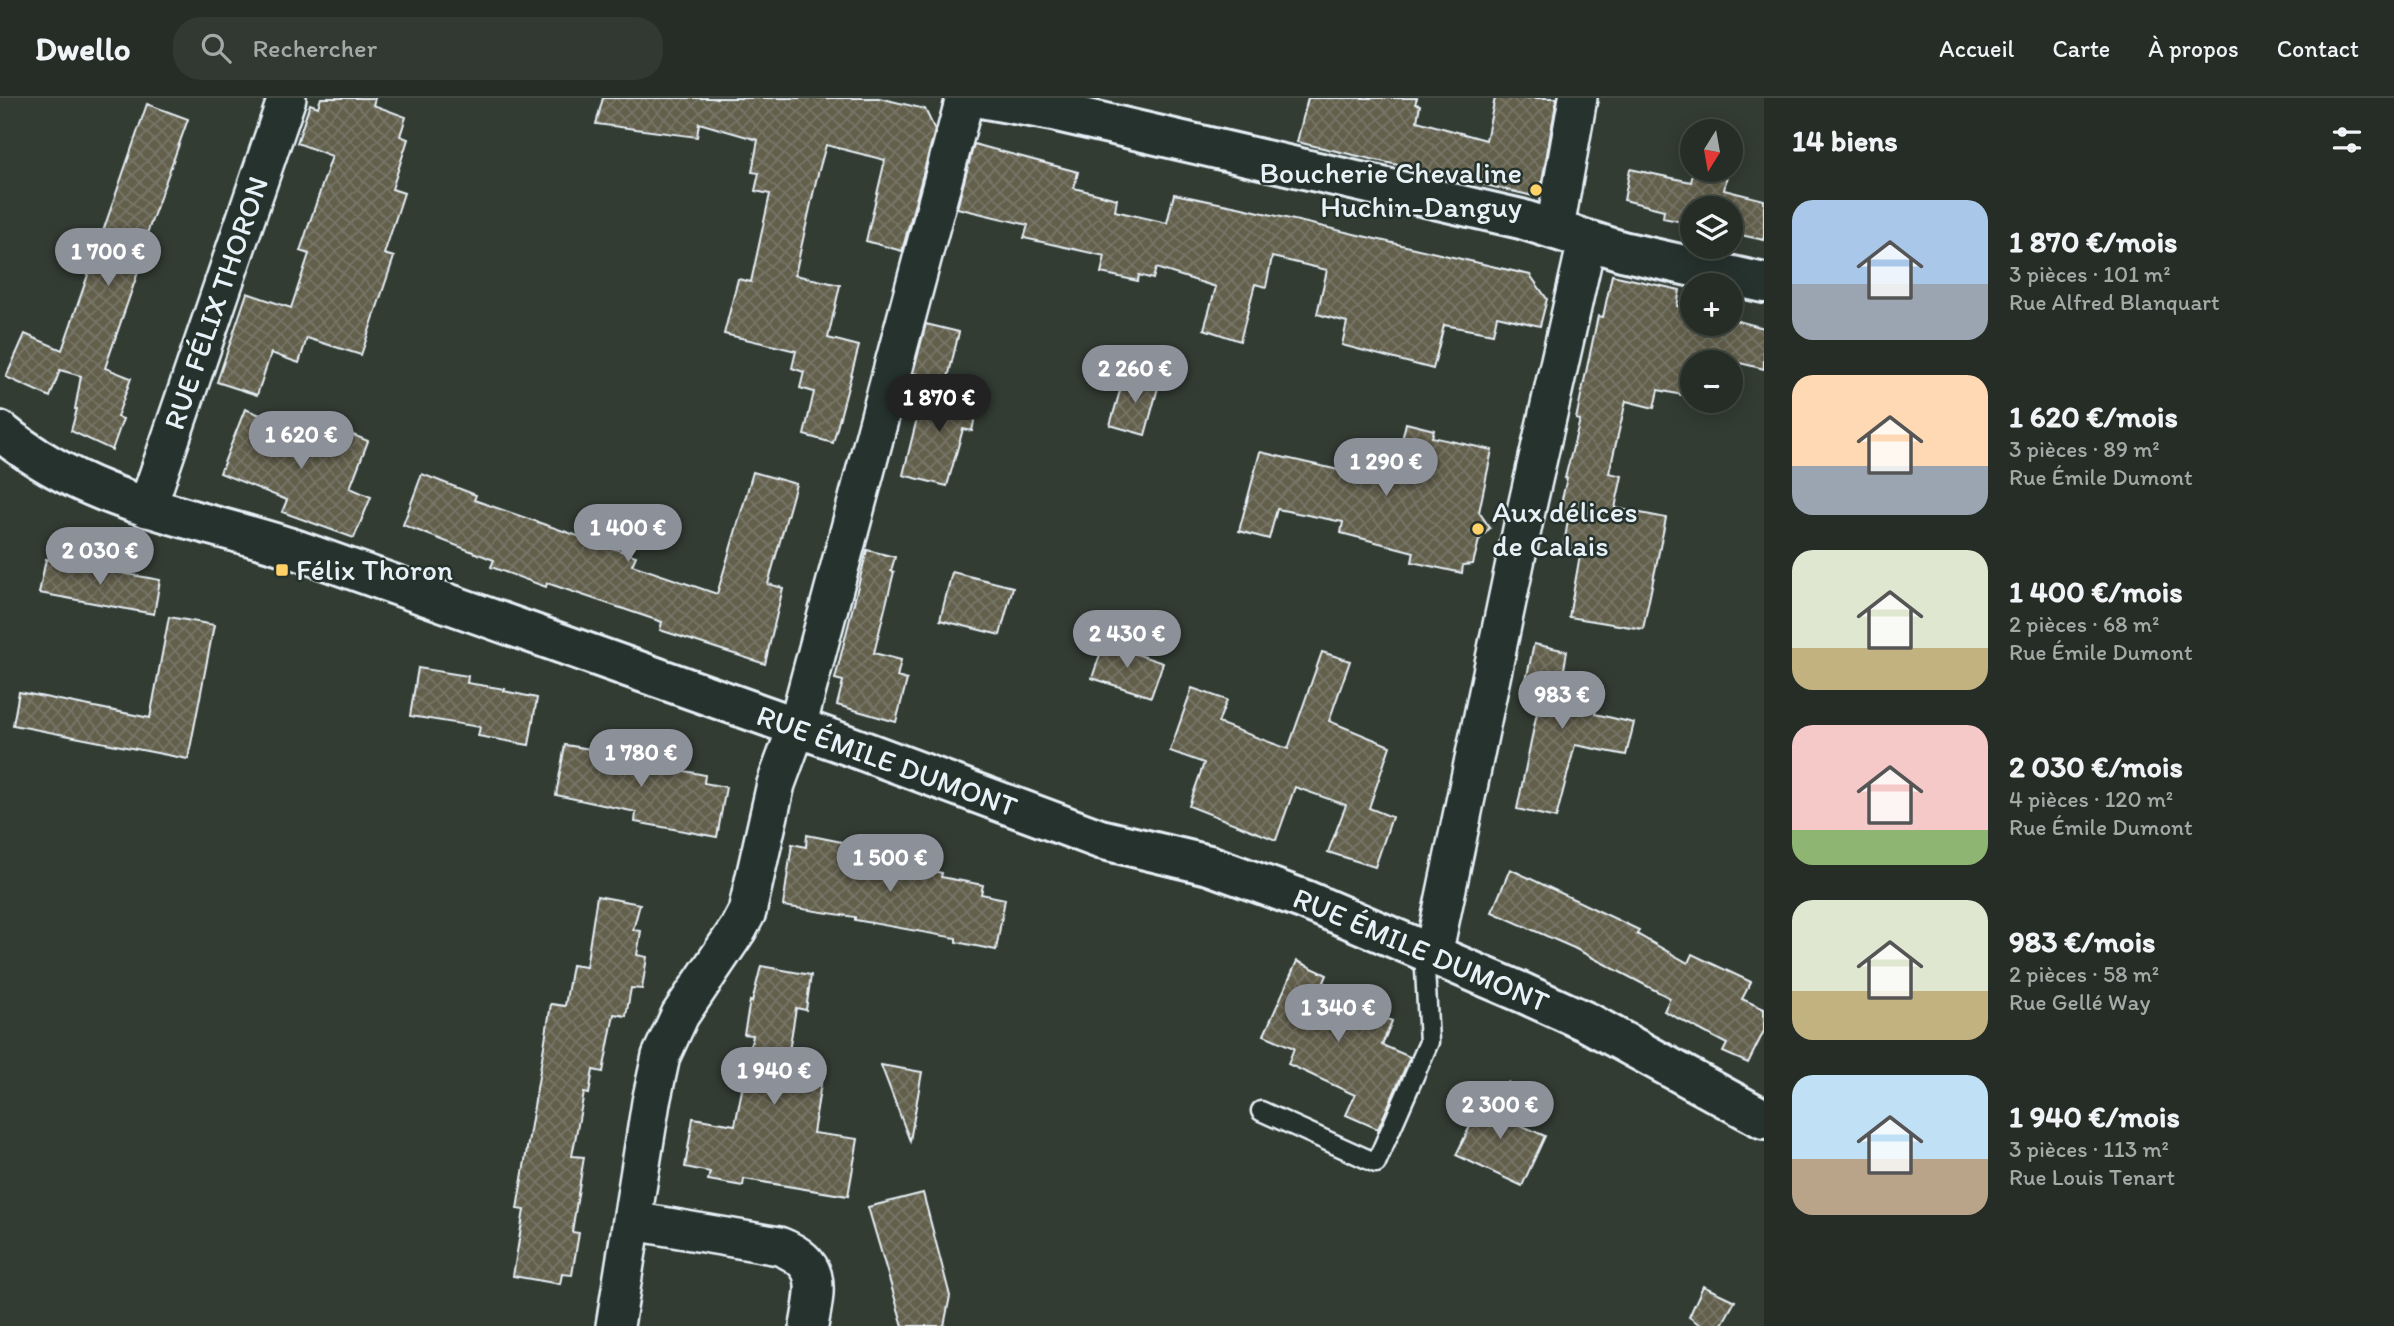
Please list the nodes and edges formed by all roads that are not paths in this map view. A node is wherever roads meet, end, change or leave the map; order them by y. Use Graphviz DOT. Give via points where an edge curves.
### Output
graph roads {
  1 [pos="287,98"];
  2 [pos="965,98"];
  3 [pos="981,98"];
  4 [pos="1578,98"];
  5 [pos="1055,105"];
  6 [pos="1571,234"];
  7 [pos="1764,283"];
  8 [pos="0,431"];
  9 [pos="147,508"];
  10 [pos="797,727"];
  11 [pos="1429,953"];
  12 [pos="1261,1111"];
  13 [pos="1764,1119"];
  14 [pos="633,1221"];
  15 [pos="615,1326"];
  16 [pos="809,1326"];
  1 -- 9 [label="street, RUE FÉLIX THORON"];
  2 -- 10 [label="street"];
  3 -- 5 [label="street"];
  4 -- 6 [label="street"];
  5 -- 6 [label="street"];
  6 -- 7 [label="street" via="1622,251"];
  6 -- 11 [label="street" via="1519,543"];
  8 -- 9 [label="street, RUE ÉMILE DUMONT" via="67,476"];
  9 -- 10 [label="street, RUE ÉMILE DUMONT" via="297,550"];
  10 -- 11 [label="street, RUE ÉMILE DUMONT" via="1100,838 1209,865"];
  10 -- 14 [label="street" via="776,784 747,912 680,1015 661,1056"];
  11 -- 12 [label="lane" via="1429,1042 1376,1163"];
  11 -- 13 [label="street, RUE ÉMILE DUMONT" via="1589,1023"];
  14 -- 15 [label="street"];
  14 -- 16 [label="street" via="791,1251 811,1268 815,1280"];
}
